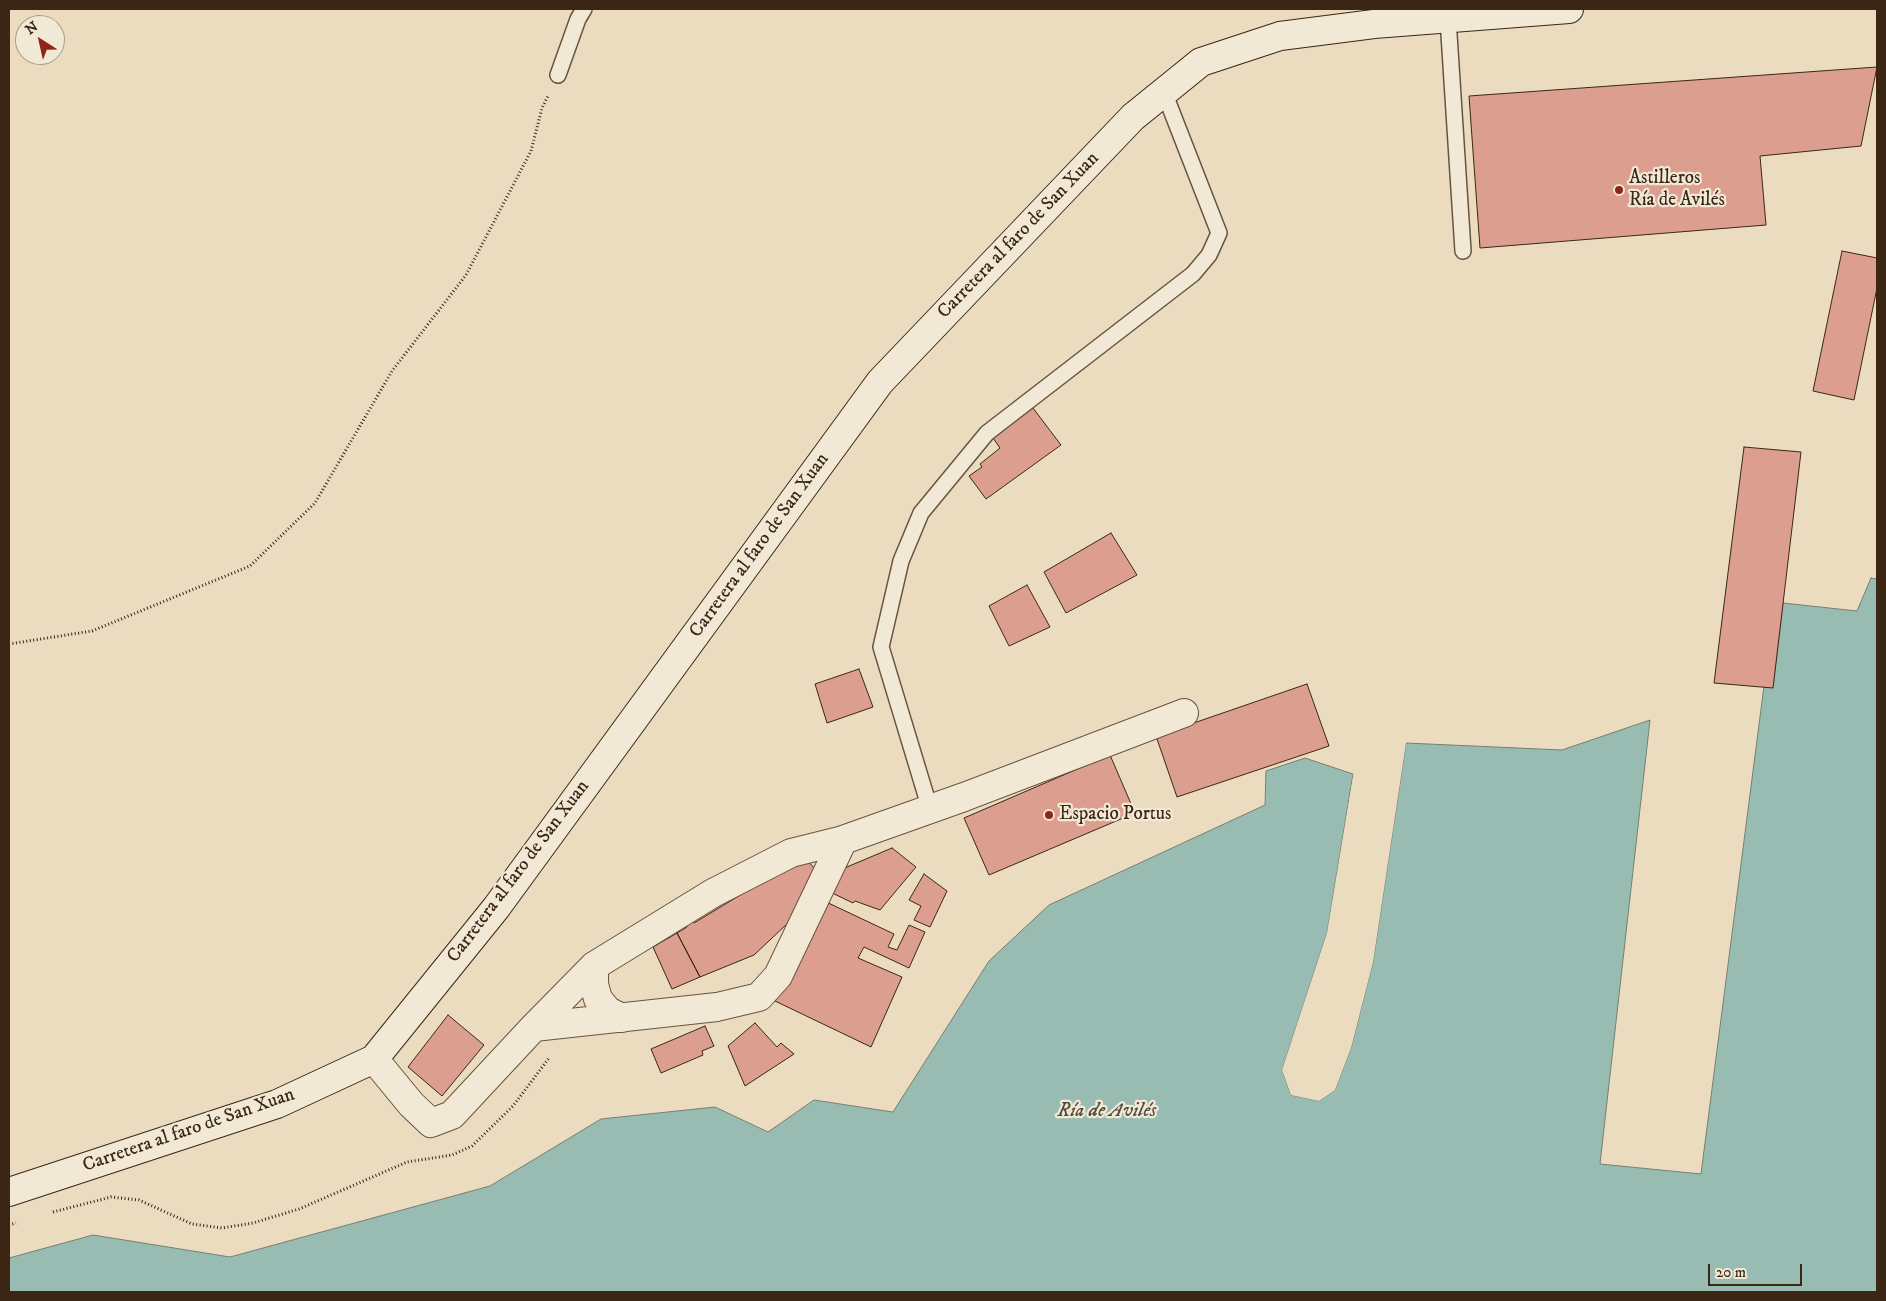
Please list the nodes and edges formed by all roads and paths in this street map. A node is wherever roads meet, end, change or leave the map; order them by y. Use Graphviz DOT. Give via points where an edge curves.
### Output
graph roads {
  1 [pos="584,9"];
  2 [pos="1568,9"];
  3 [pos="1374,17"];
  4 [pos="1448,18"];
  5 [pos="558,75"];
  6 [pos="1164,92"];
  7 [pos="1463,251"];
  8 [pos="9,644"];
  9 [pos="1184,713"];
  10 [pos="930,809"];
  11 [pos="843,840"];
  12 [pos="594,966"];
  13 [pos="622,1018"];
  14 [pos="575,1023"];
  15 [pos="534,1027"];
  16 [pos="374,1059"];
  17 [pos="9,1192"];
  18 [pos="44,1214"];
  19 [pos="18,1222"];
  20 [pos="9,1225"];
  1 -- 5 [label="lane"];
  2 -- 4 [label="street, Carretera al faro de San Xuan"];
  3 -- 4 [label="street, Carretera al faro de San Xuan"];
  3 -- 6 [label="street, Carretera al faro de San Xuan" via="1280,36 1201,62"];
  4 -- 7 [label="lane"];
  5 -- 8 [label="path" via="542,108 531,151 466,275 392,371 315,503 250,566 92,631"];
  6 -- 10 [label="lane" via="1219,233 1209,255 1192,274 987,433 921,513 901,561 881,647"];
  6 -- 16 [label="street, Carretera al faro de San Xuan" via="1133,117 880,382 496,908"];
  9 -- 10 [label="street"];
  10 -- 11 [label="street"];
  11 -- 12 [label="street" via="791,853 713,893"];
  11 -- 13 [label="street" via="778,976 758,997 717,1007"];
  12 -- 13 [label="street" via="598,999 608,1011"];
  12 -- 15 [label="street"];
  13 -- 14 [label="street"];
  14 -- 15 [label="street"];
  14 -- 18 [label="path" via="513,1106 472,1146 452,1155 407,1162 299,1209 253,1223 222,1228 192,1224 139,1200 111,1197"];
  15 -- 16 [label="street" via="452,1115 431,1123"];
  16 -- 17 [label="street, Carretera al faro de San Xuan" via="277,1104"];
  19 -- 20 [label="path"];
}
